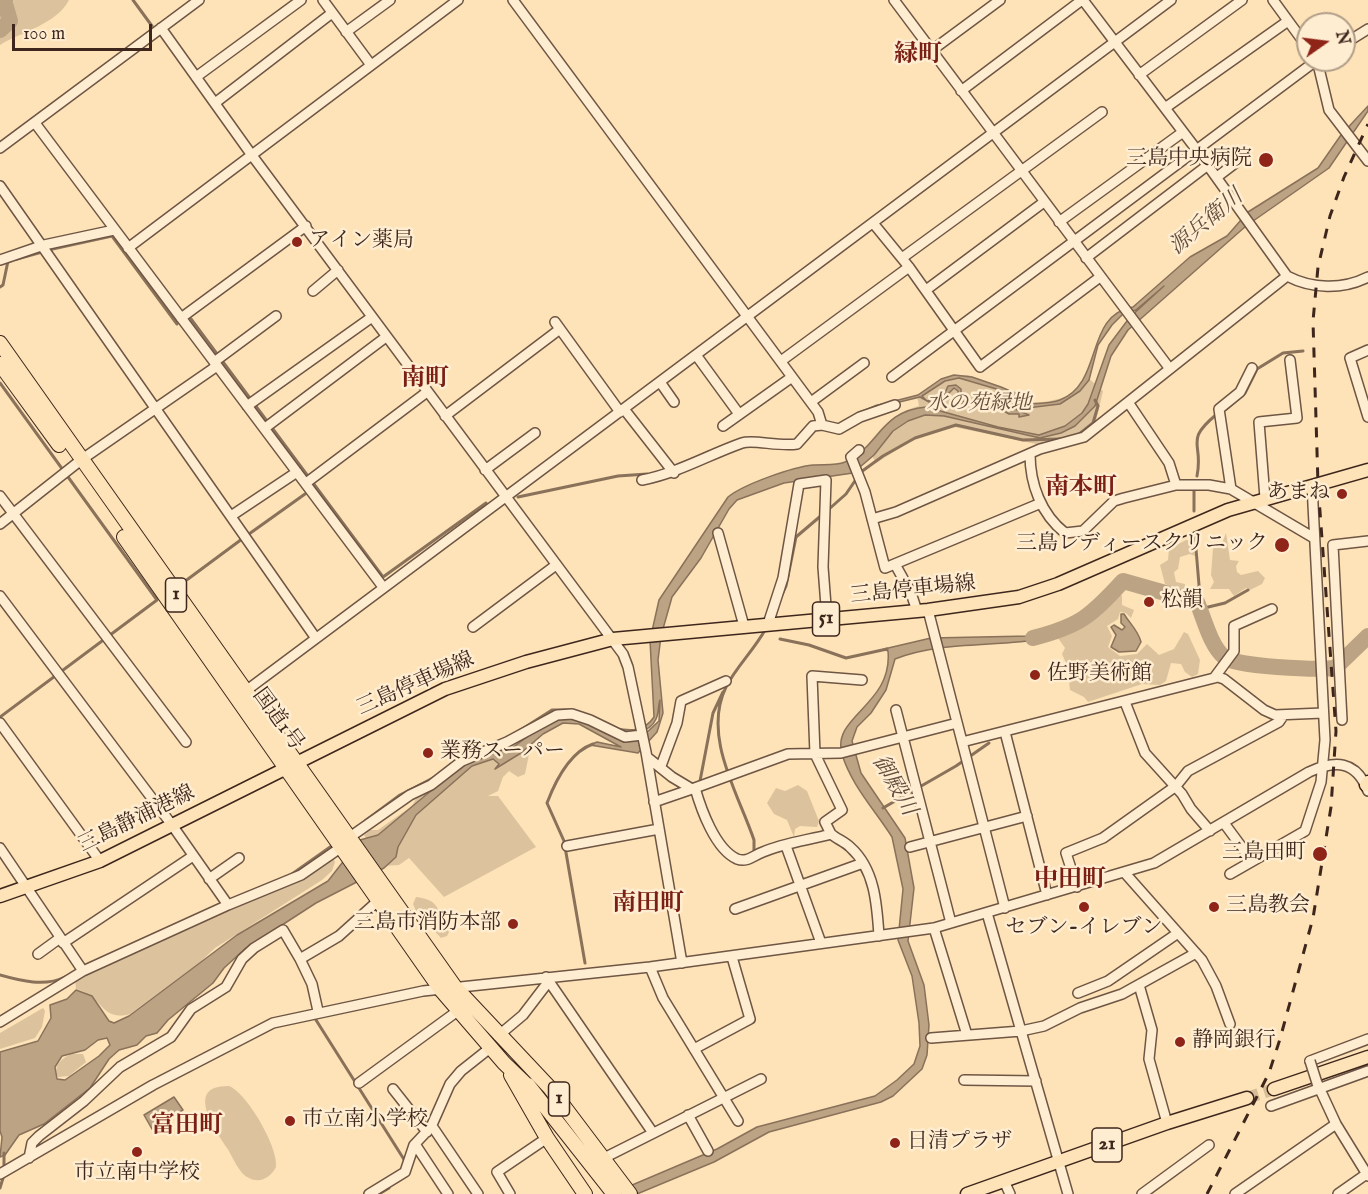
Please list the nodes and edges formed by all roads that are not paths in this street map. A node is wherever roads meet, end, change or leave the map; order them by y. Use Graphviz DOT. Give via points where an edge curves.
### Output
graph roads {
  1 [pos="199,0"];
  2 [pos="301,0"];
  3 [pos="323,0"];
  4 [pos="390,0"];
  5 [pos="458,0"];
  6 [pos="513,0"];
  7 [pos="894,0"];
  8 [pos="1000,0"];
  9 [pos="1171,0"];
  10 [pos="1242,0"];
  11 [pos="1273,0"];
  12 [pos="1087,1"];
  13 [pos="332,13"];
  14 [pos="1288,21"];
  15 [pos="161,28"];
  16 [pos="346,32"];
  17 [pos="1296,32"];
  18 [pos="1115,42"];
  19 [pos="932,51"];
  20 [pos="371,65"];
  21 [pos="1301,72"];
  22 [pos="1320,72"];
  23 [pos="1139,75"];
  24 [pos="196,77"];
  25 [pos="961,91"];
  26 [pos="214,102"];
  27 [pos="1165,108"];
  28 [pos="1102,112"];
  29 [pos="35,123"];
  30 [pos="1183,132"];
  31 [pos="993,133"];
  32 [pos="0,148"];
  33 [pos="1196,149"];
  34 [pos="251,154"];
  35 [pos="1238,161"];
  36 [pos="1368,161"];
  37 [pos="1208,165"];
  38 [pos="1021,171"];
  39 [pos="1217,177"];
  40 [pos="0,186"];
  41 [pos="1044,202"];
  42 [pos="1059,222"];
  43 [pos="873,223"];
  44 [pos="306,226"];
  45 [pos="114,230"];
  46 [pos="1073,241"];
  47 [pos="44,245"];
  48 [pos="128,248"];
  49 [pos="902,258"];
  50 [pos="1086,258"];
  51 [pos="0,260"];
  52 [pos="909,267"];
  53 [pos="338,270"];
  54 [pos="1287,276"];
  55 [pos="1100,277"];
  56 [pos="1368,278"];
  57 [pos="926,290"];
  58 [pos="313,291"];
  59 [pos="276,316"];
  60 [pos="372,317"];
  61 [pos="748,317"];
  62 [pos="181,318"];
  63 [pos="953,330"];
  64 [pos="386,337"];
  65 [pos="0,343"];
  66 [pos="1368,350"];
  67 [pos="696,356"];
  68 [pos="1290,360"];
  69 [pos="781,361"];
  70 [pos="864,363"];
  71 [pos="0,364"];
  72 [pos="216,364"];
  73 [pos="1252,368"];
  74 [pos="1170,369"];
  75 [pos="792,377"];
  76 [pos="892,377"];
  77 [pos="660,382"];
  78 [pos="427,392"];
  79 [pos="674,402"];
  80 [pos="811,402"];
  81 [pos="1128,402"];
  82 [pos="247,405"];
  83 [pos="895,405"];
  84 [pos="156,408"];
  85 [pos="622,410"];
  86 [pos="739,414"];
  87 [pos="445,416"];
  88 [pos="1368,417"];
  89 [pos="822,425"];
  90 [pos="723,426"];
  91 [pos="265,428"];
  92 [pos="535,433"];
  93 [pos="859,450"];
  94 [pos="1030,454"];
  95 [pos="78,463"];
  96 [pos="484,470"];
  97 [pos="1368,470"];
  98 [pos="297,472"];
  99 [pos="674,473"];
  100 [pos="642,480"];
  101 [pos="306,483"];
  102 [pos="1176,485"];
  103 [pos="1312,485"];
  104 [pos="1231,489"];
  105 [pos="0,496"];
  106 [pos="504,497"];
  107 [pos="1265,498"];
  108 [pos="1252,501"];
  109 [pos="1041,503"];
  110 [pos="13,514"];
  111 [pos="231,516"];
  112 [pos="872,519"];
  113 [pos="0,524"];
  114 [pos="718,533"];
  115 [pos="1314,538"];
  116 [pos="1368,543"];
  117 [pos="556,565"];
  118 [pos="896,566"];
  119 [pos="383,587"];
  120 [pos="0,596"];
  121 [pos="1272,609"];
  122 [pos="922,611"];
  123 [pos="827,619"];
  124 [pos="768,624"];
  125 [pos="744,626"];
  126 [pos="472,627"];
  127 [pos="315,637"];
  128 [pos="613,639"];
  129 [pos="1342,676"];
  130 [pos="1322,677"];
  131 [pos="1214,678"];
  132 [pos="862,680"];
  133 [pos="726,681"];
  134 [pos="240,695"];
  135 [pos="1125,702"];
  136 [pos="897,710"];
  137 [pos="1323,713"];
  138 [pos="1283,716"];
  139 [pos="1342,720"];
  140 [pos="0,723"];
  141 [pos="957,723"];
  142 [pos="1005,732"];
  143 [pos="642,735"];
  144 [pos="903,737"];
  145 [pos="186,742"];
  146 [pos="962,742"];
  147 [pos="815,754"];
  148 [pos="646,755"];
  149 [pos="1323,765"];
  150 [pos="292,766"];
  151 [pos="661,766"];
  152 [pos="1176,786"];
  153 [pos="1367,786"];
  154 [pos="693,788"];
  155 [pos="654,802"];
  156 [pos="1027,816"];
  157 [pos="1224,823"];
  158 [pos="172,825"];
  159 [pos="984,828"];
  160 [pos="659,829"];
  161 [pos="1210,831"];
  162 [pos="831,834"];
  163 [pos="929,842"];
  164 [pos="348,845"];
  165 [pos="567,846"];
  166 [pos="786,846"];
  167 [pos="910,847"];
  168 [pos="0,848"];
  169 [pos="194,856"];
  170 [pos="239,858"];
  171 [pos="100,861"];
  172 [pos="1251,861"];
  173 [pos="863,863"];
  174 [pos="1124,872"];
  175 [pos="1230,874"];
  176 [pos="371,877"];
  177 [pos="209,879"];
  178 [pos="800,886"];
  179 [pos="27,887"];
  180 [pos="1077,887"];
  181 [pos="1047,895"];
  182 [pos="0,896"];
  183 [pos="380,899"];
  184 [pos="228,905"];
  185 [pos="1005,908"];
  186 [pos="735,909"];
  187 [pos="987,913"];
  188 [pos="951,923"];
  189 [pos="934,928"];
  190 [pos="1178,933"];
  191 [pos="879,936"];
  192 [pos="62,940"];
  193 [pos="821,943"];
  194 [pos="1196,953"];
  195 [pos="38,954"];
  196 [pos="732,957"];
  197 [pos="300,959"];
  198 [pos="682,963"];
  199 [pos="650,968"];
  200 [pos="83,972"];
  201 [pos="547,979"];
  202 [pos="1139,985"];
  203 [pos="448,988"];
  204 [pos="1078,993"];
  205 [pos="459,1010"];
  206 [pos="318,1011"];
  207 [pos="477,1013"];
  208 [pos="0,1022"];
  209 [pos="1230,1024"];
  210 [pos="1021,1031"];
  211 [pos="498,1035"];
  212 [pos="967,1035"];
  213 [pos="931,1038"];
  214 [pos="1368,1039"];
  215 [pos="490,1048"];
  216 [pos="694,1049"];
  217 [pos="1368,1057"];
  218 [pos="504,1063"];
  219 [pos="1368,1071"];
  220 [pos="761,1079"];
  221 [pos="964,1080"];
  222 [pos="1036,1081"];
  223 [pos="358,1083"];
  224 [pos="1318,1087"];
  225 [pos="393,1089"];
  226 [pos="1274,1089"];
  227 [pos="532,1090"];
  228 [pos="724,1098"];
  229 [pos="1247,1098"];
  230 [pos="1271,1106"];
  231 [pos="688,1115"];
  232 [pos="738,1121"];
  233 [pos="1167,1124"];
  234 [pos="1336,1124"];
  235 [pos="429,1129"];
  236 [pos="653,1133"];
  237 [pos="547,1138"];
  238 [pos="415,1144"];
  239 [pos="1209,1145"];
  240 [pos="708,1151"];
  241 [pos="29,1158"];
  242 [pos="604,1158"];
  243 [pos="1060,1161"];
  244 [pos="0,1174"];
  245 [pos="1367,1175"];
  246 [pos="1004,1181"];
  247 [pos="612,1191"];
  248 [pos="369,1194"];
  249 [pos="448,1194"];
  250 [pos="478,1194"];
  251 [pos="510,1194"];
  252 [pos="585,1194"];
  253 [pos="630,1194"];
  254 [pos="967,1194"];
  255 [pos="1010,1194"];
  256 [pos="1068,1194"];
  257 [pos="1142,1194"];
  258 [pos="1235,1194"];
  259 [pos="1338,1194"];
  1 -- 15 [label="street"];
  2 -- 24 [label="street"];
  3 -- 13 [label="street"];
  4 -- 16 [label="street"];
  5 -- 20 [label="street"];
  6 -- 61 [label="street"];
  7 -- 19 [label="street"];
  8 -- 19 [label="street"];
  9 -- 18 [label="street"];
  10 -- 23 [label="street"];
  11 -- 14 [label="street"];
  12 -- 18 [label="street"];
  12 -- 25 [label="street"];
  13 -- 16 [label="street"];
  13 -- 26 [label="street"];
  14 -- 17 [label="street"];
  14 -- 27 [label="street"];
  15 -- 24 [label="street"];
  15 -- 29 [label="street"];
  16 -- 20 [label="street"];
  18 -- 23 [label="street"];
  18 -- 31 [label="street"];
  19 -- 25 [label="street"];
  20 -- 34 [label="street"];
  21 -- 33 [label="street"];
  22 -- 36 [label="street" via="1329,110"];
  23 -- 27 [label="street"];
  24 -- 26 [label="street"];
  25 -- 31 [label="street"];
  26 -- 34 [label="street"];
  27 -- 30 [label="street"];
  28 -- 38 [label="street"];
  29 -- 32 [label="street"];
  29 -- 45 [label="street"];
  30 -- 33 [label="street"];
  30 -- 42 [label="street"];
  31 -- 38 [label="street"];
  31 -- 43 [label="street"];
  33 -- 37 [label="street"];
  33 -- 46 [label="street"];
  34 -- 44 [label="street"];
  34 -- 48 [label="street"];
  35 -- 39 [label="street"];
  37 -- 39 [label="street"];
  37 -- 50 [label="street"];
  38 -- 41 [label="street"];
  38 -- 49 [label="street"];
  39 -- 54 [label="street"];
  40 -- 47 [label="street"];
  41 -- 42 [label="street"];
  41 -- 57 [label="street"];
  42 -- 46 [label="street"];
  43 -- 49 [label="street"];
  43 -- 61 [label="street"];
  44 -- 53 [label="street"];
  44 -- 62 [label="street"];
  45 -- 47 [label="street"];
  45 -- 48 [label="street"];
  46 -- 50 [label="street"];
  46 -- 63 [label="street"];
  47 -- 51 [label="street"];
  47 -- 84 [label="street"];
  48 -- 62 [label="street"];
  49 -- 52 [label="street"];
  50 -- 55 [label="street"];
  52 -- 57 [label="street"];
  52 -- 69 [label="street"];
  53 -- 58 [label="street"];
  53 -- 60 [label="street"];
  54 -- 56 [label="street" via="1337,287"];
  54 -- 74 [label="street"];
  55 -- 63 [label="street" via="980,367"];
  55 -- 74 [label="street"];
  57 -- 63 [label="street"];
  59 -- 72 [label="street"];
  60 -- 64 [label="street"];
  60 -- 82 [label="street"];
  61 -- 67 [label="street"];
  61 -- 69 [label="street"];
  62 -- 72 [label="street"];
  63 -- 76 [label="street"];
  64 -- 78 [label="street"];
  64 -- 91 [label="street"];
  65 -- 95 [label="highway, 国道1号 / 1"];
  66 -- 88 [label="street" via="1350,358"];
  67 -- 77 [label="street"];
  67 -- 86 [label="street"];
  68 -- 107 [label="street" via="1297,418 1259,422"];
  69 -- 75 [label="street"];
  70 -- 80 [label="street"];
  71 -- 95 [label="highway, 国道1号 / 1"];
  72 -- 82 [label="street"];
  72 -- 84 [label="street"];
  73 -- 104 [label="street" via="1240,392 1219,409"];
  74 -- 81 [label="street"];
  75 -- 80 [label="street"];
  75 -- 86 [label="street"];
  77 -- 79 [label="street"];
  77 -- 85 [label="street"];
  78 -- 87 [label="street"];
  78 -- 101 [label="street"];
  80 -- 89 [label="street"];
  81 -- 94 [label="street" via="1084,438"];
  81 -- 102 [label="street" via="1169,463"];
  82 -- 91 [label="street"];
  83 -- 89 [label="street" via="839,429"];
  84 -- 95 [label="street"];
  84 -- 111 [label="street"];
  85 -- 87 [label="street" via="557,325"];
  85 -- 99 [label="street"];
  85 -- 106 [label="street"];
  86 -- 90 [label="street"];
  87 -- 96 [label="street"];
  89 -- 99 [label="street" via="809,429 797,444 740,444 696,460"];
  91 -- 98 [label="street"];
  92 -- 96 [label="street"];
  93 -- 112 [label="street" via="852,459"];
  94 -- 109 [label="street" via="1031,478"];
  94 -- 112 [label="street"];
  95 -- 110 [label="street"];
  95 -- 134 [label="highway, 国道1号 / 1"];
  96 -- 106 [label="street"];
  97 -- 103 [label="main road, 三島停車場線 / 51"];
  98 -- 101 [label="street"];
  98 -- 111 [label="street"];
  99 -- 100 [label="street"];
  101 -- 119 [label="street"];
  102 -- 104 [label="street" via="1209,484"];
  102 -- 109 [label="street" via="1114,501 1089,527 1075,534 1061,530"];
  103 -- 107 [label="main road, 三島停車場線 / 51"];
  103 -- 115 [label="street"];
  104 -- 108 [label="street"];
  105 -- 110 [label="street"];
  106 -- 117 [label="street"];
  106 -- 119 [label="street"];
  107 -- 108 [label="main road, 三島停車場線 / 51"];
  108 -- 115 [label="street"];
  108 -- 122 [label="main road, 三島停車場線 / 51" via="1041,590 985,603"];
  109 -- 118 [label="street"];
  110 -- 113 [label="street"];
  110 -- 145 [label="street"];
  111 -- 127 [label="street"];
  112 -- 118 [label="street" via="885,568"];
  114 -- 125 [label="street"];
  115 -- 130 [label="street"];
  116 -- 129 [label="street" via="1333,545"];
  117 -- 126 [label="street"];
  117 -- 128 [label="street"];
  118 -- 122 [label="street"];
  119 -- 127 [label="street"];
  120 -- 158 [label="street"];
  121 -- 131 [label="street" via="1234,626 1232,654"];
  122 -- 123 [label="main road, 三島停車場線 / 51"];
  122 -- 141 [label="street"];
  123 -- 124 [label="main road, 三島停車場線 / 51"];
  123 -- 124 [label="street" via="823,567 826,480 799,484 783,578"];
  124 -- 125 [label="main road, 三島停車場線 / 51"];
  125 -- 128 [label="main road, 三島停車場線 / 51"];
  127 -- 134 [label="street"];
  128 -- 143 [label="street" via="628,667"];
  128 -- 150 [label="main road, 三島停車場線 / 51" via="445,689"];
  129 -- 130 [label="street"];
  129 -- 139 [label="street"];
  130 -- 137 [label="street"];
  131 -- 135 [label="street"];
  131 -- 138 [label="street" via="1224,679 1264,710"];
  132 -- 147 [label="street" via="812,676"];
  133 -- 151 [label="street" via="681,701"];
  134 -- 150 [label="highway, 国道1号 / 1"];
  135 -- 142 [label="street"];
  135 -- 152 [label="street" via="1145,753"];
  136 -- 144 [label="street"];
  137 -- 138 [label="street"];
  137 -- 149 [label="street"];
  138 -- 152 [label="street" via="1279,722 1188,771"];
  140 -- 171 [label="street"];
  141 -- 144 [label="street"];
  141 -- 146 [label="street"];
  142 -- 146 [label="street"];
  142 -- 156 [label="street"];
  143 -- 148 [label="street"];
  143 -- 164 [label="street" via="625,737 572,714 551,717 462,761 410,795"];
  144 -- 147 [label="street" via="841,753"];
  144 -- 163 [label="street"];
  146 -- 159 [label="street"];
  147 -- 154 [label="street" via="788,754"];
  147 -- 162 [label="street" via="842,810 825,822"];
  148 -- 151 [label="street"];
  148 -- 155 [label="street"];
  149 -- 153 [label="street" via="1346,765"];
  149 -- 157 [label="street"];
  149 -- 172 [label="street" via="1322,782 1305,831"];
  150 -- 158 [label="main road, 三島静浦港線"];
  150 -- 164 [label="highway, 国道1号 / 1"];
  151 -- 154 [label="street"];
  152 -- 161 [label="street"];
  152 -- 180 [label="street" via="1103,838 1066,853"];
  154 -- 155 [label="street"];
  154 -- 166 [label="street" via="704,817 736,859 749,860"];
  155 -- 160 [label="street"];
  156 -- 159 [label="street"];
  156 -- 181 [label="street"];
  157 -- 161 [label="street"];
  157 -- 172 [label="street"];
  158 -- 169 [label="street"];
  158 -- 171 [label="main road, 三島静浦港線"];
  159 -- 163 [label="street"];
  159 -- 185 [label="street"];
  160 -- 165 [label="street"];
  160 -- 198 [label="street"];
  161 -- 174 [label="street" via="1154,863"];
  162 -- 166 [label="street"];
  162 -- 173 [label="street" via="849,846"];
  163 -- 167 [label="street"];
  163 -- 188 [label="street"];
  164 -- 176 [label="highway, 国道1号 / 1"];
  164 -- 184 [label="street" via="301,875"];
  166 -- 178 [label="street"];
  168 -- 179 [label="street"];
  169 -- 177 [label="street"];
  169 -- 192 [label="street"];
  170 -- 177 [label="street"];
  171 -- 179 [label="main road, 三島静浦港線"];
  172 -- 175 [label="street"];
  173 -- 178 [label="street"];
  173 -- 191 [label="street" via="875,895"];
  174 -- 180 [label="street"];
  174 -- 190 [label="street"];
  176 -- 183 [label="highway, 国道1号 / 1"];
  176 -- 203 [label="highway, 1"];
  177 -- 184 [label="street"];
  178 -- 186 [label="street"];
  178 -- 193 [label="street"];
  179 -- 182 [label="main road, 三島静浦港線"];
  179 -- 192 [label="street"];
  180 -- 181 [label="street"];
  181 -- 185 [label="street"];
  183 -- 197 [label="street" via="339,936"];
  183 -- 203 [label="highway, 国道1号 / 1"];
  184 -- 200 [label="street"];
  185 -- 187 [label="street"];
  187 -- 188 [label="street"];
  187 -- 210 [label="street"];
  188 -- 189 [label="street"];
  189 -- 191 [label="street"];
  189 -- 212 [label="street"];
  190 -- 194 [label="street"];
  190 -- 204 [label="street" via="1108,981"];
  191 -- 193 [label="street"];
  192 -- 195 [label="street"];
  192 -- 200 [label="street"];
  193 -- 196 [label="street"];
  194 -- 202 [label="street"];
  194 -- 209 [label="street" via="1212,976"];
  196 -- 198 [label="street"];
  196 -- 216 [label="street" via="750,1018"];
  197 -- 206 [label="street" via="312,984"];
  197 -- 241 [label="street" via="283,930 254,948 240,961 226,987 192,1009 171,1037 120,1067 39,1136 32,1143"];
  198 -- 199 [label="street"];
  199 -- 201 [label="street"];
  199 -- 216 [label="street"];
  200 -- 208 [label="street"];
  201 -- 203 [label="street"];
  201 -- 211 [label="street" via="523,1015"];
  201 -- 236 [label="street"];
  202 -- 210 [label="street" via="1044,1026"];
  202 -- 233 [label="street" via="1152,1030 1149,1059"];
  203 -- 205 [label="highway, 国道1号 / 1"];
  203 -- 206 [label="street"];
  203 -- 207 [label="highway, 1"];
  205 -- 215 [label="highway, 国道1号 / 1"];
  205 -- 223 [label="street"];
  206 -- 241 [label="street" via="253,1031"];
  207 -- 211 [label="highway, 1"];
  207 -- 227 [label="highway, 国道1号 / 1"];
  210 -- 212 [label="street"];
  210 -- 222 [label="street"];
  211 -- 242 [label="highway, 1" via="550,1088"];
  212 -- 213 [label="street"];
  214 -- 224 [label="street, bridge" via="1310,1061"];
  215 -- 218 [label="highway, 国道1号 / 1"];
  215 -- 235 [label="street" via="450,1084"];
  216 -- 228 [label="street"];
  217 -- 226 [label="main road"];
  218 -- 227 [label="highway, 国道1号 / 1"];
  218 -- 237 [label="highway, 1"];
  219 -- 224 [label="street"];
  220 -- 228 [label="street"];
  221 -- 222 [label="street"];
  222 -- 243 [label="street"];
  224 -- 230 [label="street"];
  224 -- 234 [label="street"];
  225 -- 235 [label="street"];
  227 -- 247 [label="highway, 国道1号 / 1"];
  228 -- 231 [label="street"];
  228 -- 232 [label="street"];
  229 -- 233 [label="main road, 21"];
  231 -- 236 [label="street"];
  231 -- 240 [label="street"];
  233 -- 243 [label="main road, 21"];
  234 -- 245 [label="street"];
  234 -- 258 [label="street"];
  235 -- 238 [label="street"];
  235 -- 250 [label="street"];
  236 -- 242 [label="street"];
  237 -- 251 [label="street" via="497,1172"];
  237 -- 252 [label="highway, 1"];
  238 -- 248 [label="street" via="405,1172"];
  238 -- 249 [label="street"];
  239 -- 257 [label="street"];
  241 -- 244 [label="street"];
  242 -- 253 [label="highway, 1"];
  243 -- 246 [label="main road, 21"];
  243 -- 256 [label="street"];
  245 -- 259 [label="street"];
  246 -- 254 [label="main road, 21"];
  246 -- 255 [label="street"];
}
